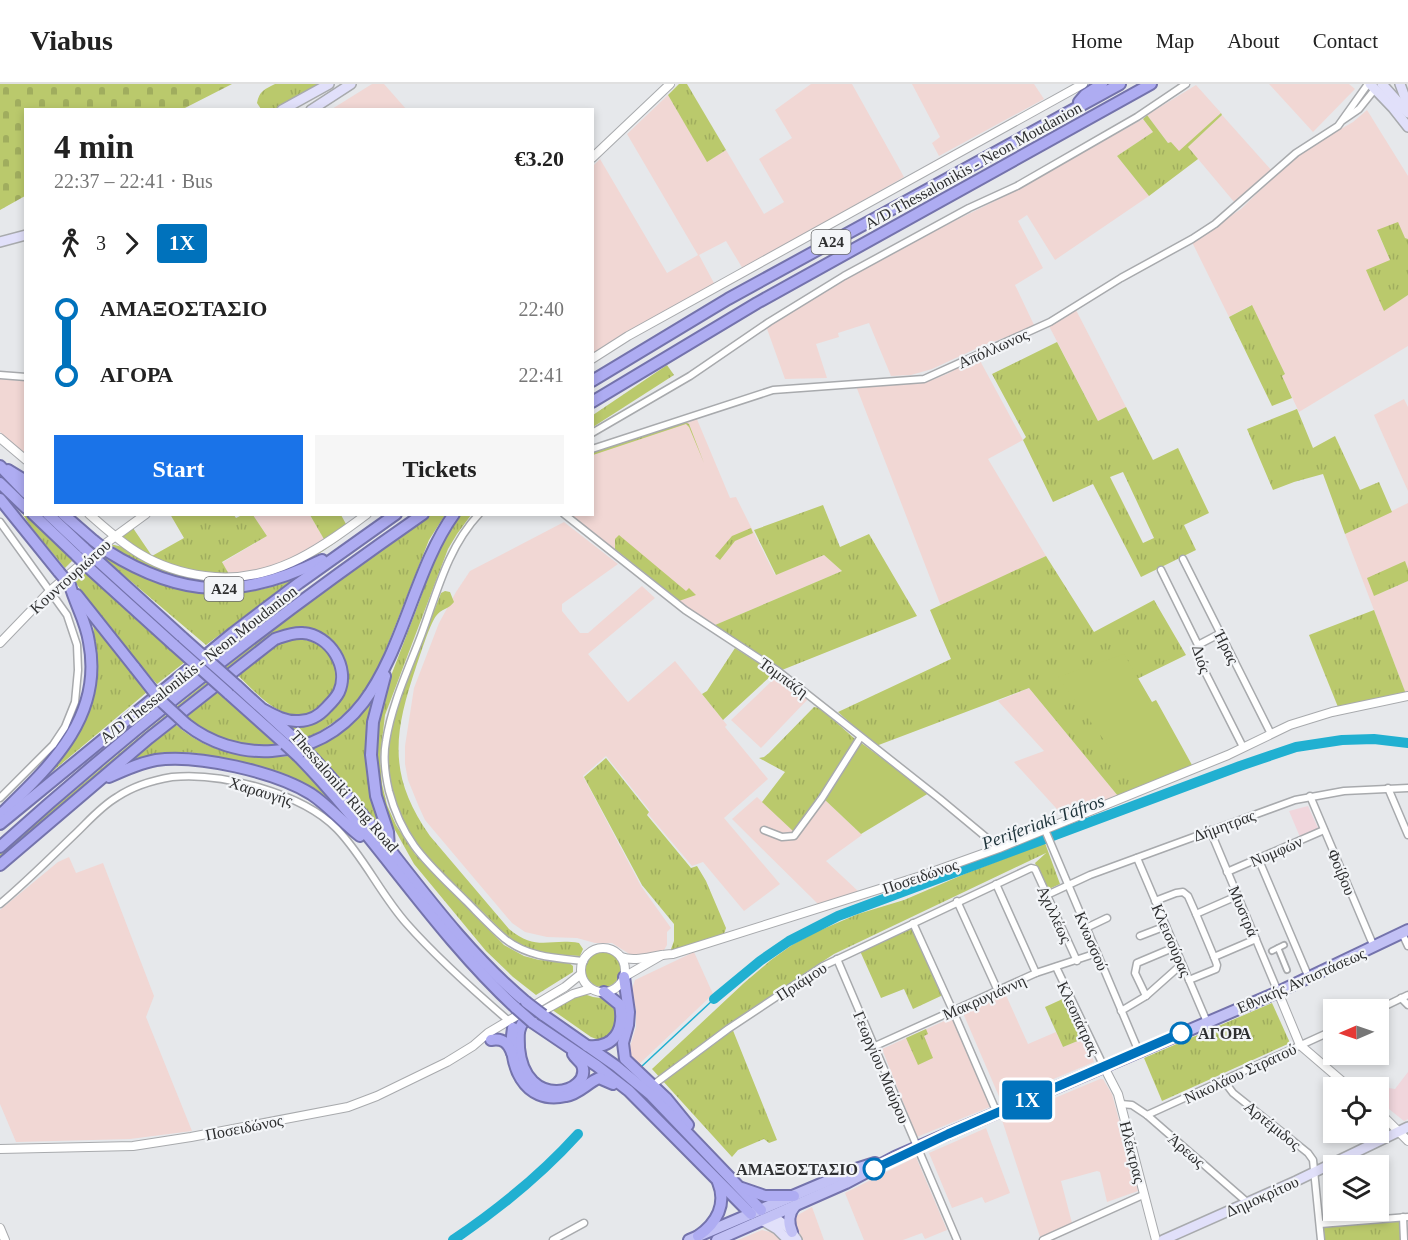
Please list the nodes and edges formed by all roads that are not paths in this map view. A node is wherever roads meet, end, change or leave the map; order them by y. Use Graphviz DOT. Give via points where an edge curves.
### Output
graph roads {
  1 [pos="329,84"];
  2 [pos="351,84"];
  3 [pos="670,84"];
  4 [pos="1083,84"];
  5 [pos="1102,84"];
  6 [pos="1120,84"];
  7 [pos="1151,84"];
  8 [pos="1186,84"];
  9 [pos="1400,84"];
  10 [pos="1375,85"];
  11 [pos="1408,106"];
  12 [pos="286,108"];
  13 [pos="313,108"];
  14 [pos="1073,110"];
  15 [pos="1408,113"];
  16 [pos="1408,127"];
  17 [pos="594,156"];
  18 [pos="24,236"];
  19 [pos="0,242"];
  20 [pos="594,358"];
  21 [pos="0,375"];
  22 [pos="24,377"];
  23 [pos="594,380"];
  24 [pos="594,401"];
  25 [pos="594,433"];
  26 [pos="0,438"];
  27 [pos="594,447"];
  28 [pos="24,458"];
  29 [pos="1,466"];
  30 [pos="24,480"];
  31 [pos="0,483"];
  32 [pos="24,491"];
  33 [pos="0,499"];
  34 [pos="24,505"];
  35 [pos="35,516"];
  36 [pos="50,516"];
  37 [pos="65,516"];
  38 [pos="91,516"];
  39 [pos="143,516"];
  40 [pos="364,516"];
  41 [pos="393,516"];
  42 [pos="420,516"];
  43 [pos="453,516"];
  44 [pos="477,516"];
  45 [pos="567,516"];
  46 [pos="0,522"];
  47 [pos="115,536"];
  48 [pos="342,551"];
  49 [pos="81,553"];
  50 [pos="1183,560"];
  51 [pos="1161,570"];
  52 [pos="70,585"];
  53 [pos="51,591"];
  54 [pos="1221,633"];
  55 [pos="0,643"];
  56 [pos="1198,645"];
  57 [pos="386,667"];
  58 [pos="232,689"];
  59 [pos="1408,696"];
  60 [pos="264,710"];
  61 [pos="1271,734"];
  62 [pos="860,738"];
  63 [pos="1243,747"];
  64 [pos="303,755"];
  65 [pos="97,782"];
  66 [pos="1388,788"];
  67 [pos="1408,788"];
  68 [pos="1310,796"];
  69 [pos="0,798"];
  70 [pos="0,815"];
  71 [pos="0,824"];
  72 [pos="764,830"];
  73 [pos="1210,830"];
  74 [pos="1324,830"];
  75 [pos="1046,831"];
  76 [pos="1408,835"];
  77 [pos="0,847"];
  78 [pos="389,848"];
  79 [pos="999,848"];
  80 [pos="376,849"];
  81 [pos="1137,858"];
  82 [pos="1258,858"];
  83 [pos="0,865"];
  84 [pos="1033,868"];
  85 [pos="1227,872"];
  86 [pos="996,884"];
  87 [pos="1068,885"];
  88 [pos="1047,896"];
  89 [pos="1237,896"];
  90 [pos="957,901"];
  91 [pos="1155,901"];
  92 [pos="0,904"];
  93 [pos="1196,914"];
  94 [pos="1107,918"];
  95 [pos="913,923"];
  96 [pos="1166,926"];
  97 [pos="1086,928"];
  98 [pos="1405,932"];
  99 [pos="1140,936"];
  100 [pos="1256,939"];
  101 [pos="1284,945"];
  102 [pos="1408,946"];
  103 [pos="1175,947"];
  104 [pos="1374,947"];
  105 [pos="1278,948"];
  106 [pos="1272,951"];
  107 [pos="1097,953"];
  108 [pos="663,954"];
  109 [pos="621,957"];
  110 [pos="1214,957"];
  111 [pos="837,959"];
  112 [pos="584,961"];
  113 [pos="1077,961"];
  114 [pos="1182,964"];
  115 [pos="1056,967"];
  116 [pos="1287,970"];
  117 [pos="1036,973"];
  118 [pos="581,974"];
  119 [pos="624,977"];
  120 [pos="1309,978"];
  121 [pos="1189,980"];
  122 [pos="590,988"];
  123 [pos="998,991"];
  124 [pos="604,992"];
  125 [pos="1278,992"];
  126 [pos="1408,995"];
  127 [pos="1146,996"];
  128 [pos="1401,998"];
  129 [pos="1389,1004"];
  130 [pos="521,1005"];
  131 [pos="1408,1005"];
  132 [pos="954,1011"];
  133 [pos="1121,1011"];
  134 [pos="528,1022"];
  135 [pos="1206,1022"];
  136 [pos="513,1028"];
  137 [pos="1323,1035"];
  138 [pos="491,1040"];
  139 [pos="1300,1045"];
  140 [pos="473,1046"];
  141 [pos="587,1046"];
  142 [pos="873,1047"];
  143 [pos="571,1048"];
  144 [pos="1139,1052"];
  145 [pos="512,1053"];
  146 [pos="1104,1067"];
  147 [pos="1337,1077"];
  148 [pos="1224,1080"];
  149 [pos="657,1082"];
  150 [pos="625,1087"];
  151 [pos="1121,1104"];
  152 [pos="997,1113"];
  153 [pos="1147,1115"];
  154 [pos="1389,1119"];
  155 [pos="1404,1129"];
  156 [pos="1408,1141"];
  157 [pos="916,1148"];
  158 [pos="0,1149"];
  159 [pos="714,1162"];
  160 [pos="1315,1172"];
  161 [pos="715,1177"];
  162 [pos="735,1184"];
  163 [pos="1143,1195"];
  164 [pos="794,1201"];
  165 [pos="1249,1203"];
  166 [pos="762,1215"];
  167 [pos="1406,1217"];
  168 [pos="584,1223"];
  169 [pos="1320,1224"];
  170 [pos="0,1228"];
  171 [pos="1181,1236"];
  172 [pos="792,1237"];
  173 [pos="694,1238"];
  174 [pos="6,1240"];
  175 [pos="553,1240"];
  176 [pos="717,1240"];
  177 [pos="957,1240"];
  178 [pos="1043,1240"];
  179 [pos="1156,1240"];
  180 [pos="1163,1240"];
  181 [pos="1321,1240"];
  182 [pos="1404,1240"];
  1 -- 12 [label="main road"];
  2 -- 13 [label="main road"];
  3 -- 17 [label="street"];
  4 -- 20 [label="street"];
  5 -- 14 [label="highway" via="1085,95"];
  6 -- 14 [label="highway, A/D Thessalonikis - Neon Moudanion / Α24"];
  7 -- 24 [label="highway, A/D Thessalonikis - Neon Moudanion / Α24" via="756,303"];
  8 -- 25 [label="street" via="1017,186 844,276"];
  9 -- 11 [label="main road"];
  10 -- 15 [label="main road"];
  10 -- 16 [label="main road"];
  10 -- 27 [label="street, Απόλλωνος" via="1359,109 1296,153 1224,216 1050,322 935,375 907,381 772,390"];
  14 -- 23 [label="highway, A/D Thessalonikis - Neon Moudanion / Α24" via="737,293"];
  18 -- 19 [label="main road"];
  21 -- 22 [label="street"];
  26 -- 28 [label="street"];
  29 -- 30 [label="highway"];
  29 -- 32 [label="highway"];
  31 -- 34 [label="highway"];
  33 -- 52 [label="highway, bridge"];
  35 -- 49 [label="highway, Thessaloniki Ring Road"];
  36 -- 49 [label="highway, Thessaloniki Ring Road"];
  37 -- 48 [label="highway, Α24, bridge" via="107,551 137,568 191,586 219,589 264,584"];
  38 -- 47 [label="street"];
  39 -- 47 [label="street, Κουντουριώτου"];
  40 -- 47 [label="street" via="300,560 268,573 237,578 174,570 139,554"];
  41 -- 48 [label="highway, A/D Thessalonikis - Neon Moudanion / Α24"];
  42 -- 77 [label="highway, A/D Thessalonikis - Neon Moudanion" via="252,639"];
  43 -- 57 [label="highway" via="432,553"];
  44 -- 112 [label="street" via="462,534 446,566 395,702 384,759 387,783 411,844 505,939 536,955"];
  45 -- 62 [label="street, Τομπάζη" via="685,610 778,671"];
  46 -- 53 [label="street"];
  47 -- 53 [label="street, Κουντουριώτου"];
  48 -- 71 [label="highway, A/D Thessalonikis - Neon Moudanion" via="233,633"];
  49 -- 58 [label="highway, Thessaloniki Ring Road, bridge"];
  50 -- 54 [label="street, Ήρας"];
  51 -- 56 [label="street, Διός"];
  52 -- 57 [label="highway, bridge" via="161,701 196,731 218,743 244,750 276,751 324,737 350,718"];
  52 -- 70 [label="highway" via="90,644 92,670 86,702 59,754"];
  53 -- 55 [label="street, Κουντουριώτου"];
  53 -- 69 [label="street" via="67,615 75,638 75,702 68,723 53,745"];
  54 -- 56 [label="street"];
  54 -- 61 [label="street, Ήρας"];
  56 -- 63 [label="street, Διός" via="1198,658"];
  57 -- 78 [label="highway" via="371,746 373,783"];
  58 -- 60 [label="highway, Thessaloniki Ring Road"];
  58 -- 64 [label="highway, Thessaloniki Ring Road, bridge" via="285,744"];
  59 -- 61 [label="street, Ποσειδώνος" via="1332,712"];
  60 -- 64 [label="highway, Thessaloniki Ring Road, bridge" via="297,741"];
  60 -- 65 [label="highway" via="299,722 322,713 338,694 341,680 339,662 328,645 303,633 275,639"];
  61 -- 63 [label="street, Ποσειδώνος"];
  62 -- 72 [label="street" via="794,836 782,837"];
  62 -- 79 [label="street, Τομπάζη"];
  63 -- 75 [label="street, Ποσειδώνος"];
  64 -- 78 [label="highway, Thessaloniki Ring Road" via="339,787"];
  64 -- 80 [label="highway, Thessaloniki Ring Road"];
  65 -- 80 [label="highway" via="156,760 189,759 230,766 299,788 322,802"];
  65 -- 83 [label="highway"];
  66 -- 67 [label="street, Δήμητρας"];
  66 -- 68 [label="street, Δήμητρας"];
  66 -- 76 [label="street"];
  68 -- 73 [label="street, Δήμητρας"];
  68 -- 74 [label="street, Φοίβου"];
  73 -- 81 [label="street, Δήμητρας"];
  73 -- 85 [label="street, Μυστρά"];
  74 -- 82 [label="street, Νυμφών"];
  74 -- 104 [label="street, Φοίβου"];
  75 -- 79 [label="street, Ποσειδώνος"];
  75 -- 87 [label="street, Κνωσσού"];
  78 -- 130 [label="highway, Thessaloniki Ring Road"];
  79 -- 108 [label="street, Ποσειδώνος" via="827,906"];
  80 -- 130 [label="highway, Thessaloniki Ring Road" via="487,981"];
  81 -- 87 [label="street, Δήμητρας"];
  81 -- 91 [label="street, Κλεισούρας"];
  82 -- 85 [label="street, Νυμφών"];
  82 -- 120 [label="street"];
  84 -- 86 [label="street, Πριάμου"];
  84 -- 88 [label="street, Αχιλλέως"];
  85 -- 89 [label="street, Μυστρά"];
  86 -- 90 [label="street, Πριάμου"];
  86 -- 117 [label="street"];
  87 -- 88 [label="street, Δήμητρας"];
  87 -- 97 [label="street, Κνωσσού"];
  88 -- 113 [label="street, Αχιλλέως"];
  89 -- 93 [label="street"];
  89 -- 100 [label="street, Μυστρά"];
  90 -- 95 [label="street, Πριάμου"];
  90 -- 123 [label="street"];
  91 -- 93 [label="street" via="1183,892"];
  91 -- 96 [label="street, Κλεισούρας"];
  92 -- 136 [label="street, Χαραυγής" via="97,813 129,790 170,778 222,779 283,795 325,818 344,836 405,922"];
  93 -- 110 [label="street"];
  94 -- 97 [label="street"];
  95 -- 111 [label="street, Πριάμου"];
  95 -- 132 [label="street"];
  96 -- 99 [label="street"];
  96 -- 103 [label="street, Κλεισούρας"];
  97 -- 107 [label="street, Κνωσσού"];
  98 -- 102 [label="street"];
  98 -- 104 [label="main road, Εθνικής Αντιστάσεως"];
  100 -- 110 [label="street"];
  100 -- 125 [label="street, Μυστρά"];
  101 -- 105 [label="street"];
  103 -- 114 [label="street, Κλεισούρας"];
  103 -- 127 [label="street" via="1137,963 1135,973"];
  104 -- 120 [label="main road, Εθνικής Αντιστάσεως"];
  105 -- 106 [label="street"];
  105 -- 116 [label="street"];
  107 -- 113 [label="street, Μακρυγιάννη"];
  107 -- 133 [label="street, Κνωσσού"];
  108 -- 109 [label="street, Ποσειδώνος" via="636,959"];
  108 -- 119 [label="street"];
  109 -- 112 [label="street" via="613,950 600,948 590,952"];
  109 -- 119 [label="street"];
  110 -- 121 [label="street" via="1217,968"];
  111 -- 142 [label="street, Γεωργίου Μαύρου"];
  111 -- 149 [label="street, Πριάμου" via="728,1029"];
  112 -- 118 [label="street"];
  113 -- 115 [label="street, Μακρυγιάννη"];
  114 -- 121 [label="street, Κλεισούρας"];
  114 -- 127 [label="street"];
  115 -- 117 [label="street, Μακρυγιάννη"];
  115 -- 146 [label="street, Κλεοπάτρας"];
  117 -- 123 [label="street, Μακρυγιάννη"];
  118 -- 122 [label="street"];
  118 -- 136 [label="street, Ποσειδώνος"];
  119 -- 124 [label="street" via="617,987"];
  119 -- 159 [label="highway" via="629,1011 623,1046 625,1059 675,1107"];
  120 -- 125 [label="main road, Εθνικής Αντιστάσεως"];
  121 -- 135 [label="street, Κλεισούρας"];
  122 -- 124 [label="street"];
  122 -- 134 [label="street"];
  123 -- 132 [label="street, Μακρυγιάννη"];
  124 -- 141 [label="highway" via="620,1005 620,1027 609,1043"];
  125 -- 135 [label="main road, Εθνικής Αντιστάσεως"];
  125 -- 139 [label="street"];
  126 -- 128 [label="street"];
  127 -- 133 [label="street"];
  128 -- 129 [label="street"];
  128 -- 131 [label="street"];
  130 -- 134 [label="highway, Thessaloniki Ring Road, bridge"];
  130 -- 141 [label="highway, Thessaloniki Ring Road, bridge" via="543,1015"];
  132 -- 142 [label="street, Μακρυγιάννη"];
  132 -- 152 [label="street"];
  133 -- 144 [label="street, Κνωσσού"];
  134 -- 136 [label="highway"];
  134 -- 143 [label="highway, Thessaloniki Ring Road"];
  135 -- 144 [label="main road, Εθνικής Αντιστάσεως"];
  136 -- 138 [label="street, Ποσειδώνος"];
  136 -- 140 [label="street, Ποσειδώνος" via="488,1033"];
  136 -- 143 [label="highway" via="527,1077 548,1090 569,1088 581,1080 581,1064"];
  136 -- 145 [label="highway"];
  137 -- 139 [label="street, Νικολάου Στρατού"];
  138 -- 140 [label="street, Ποσειδώνος"];
  138 -- 145 [label="highway" via="505,1041"];
  139 -- 147 [label="street"];
  139 -- 148 [label="street, Νικολάου Στρατού"];
  140 -- 158 [label="street, Ποσειδώνος" via="377,1096 325,1113 133,1146"];
  141 -- 159 [label="highway, Thessaloniki Ring Road" via="651,1095"];
  142 -- 157 [label="street, Γεωργίου Μαύρου"];
  143 -- 150 [label="highway, Thessaloniki Ring Road"];
  144 -- 146 [label="main road, Εθνικής Αντιστάσεως"];
  145 -- 150 [label="highway" via="519,1078 542,1096 569,1095 599,1078"];
  146 -- 151 [label="street, Ηλέκτρας"];
  146 -- 152 [label="main road, Εθνικής Αντιστάσεως"];
  148 -- 153 [label="street, Νικολάου Στρατού"];
  148 -- 160 [label="street, Αρτέμιδος" via="1233,1093 1308,1153"];
  150 -- 161 [label="highway, Thessaloniki Ring Road"];
  151 -- 153 [label="street, Άρεως" via="1132,1105"];
  151 -- 163 [label="street, Ηλέκτρας"];
  152 -- 157 [label="main road, Εθνικής Αντιστάσεως"];
  153 -- 165 [label="street, Άρεως"];
  154 -- 155 [label="street"];
  155 -- 156 [label="street"];
  155 -- 160 [label="main road, Δημοκρίτου"];
  157 -- 164 [label="main road, Εθνικής Αντιστάσεως" via="856,1169"];
  157 -- 177 [label="street, Γεωργίου Μαύρου"];
  159 -- 162 [label="highway"];
  160 -- 165 [label="main road, Δημοκρίτου"];
  160 -- 169 [label="street"];
  161 -- 166 [label="highway, Thessaloniki Ring Road"];
  161 -- 173 [label="highway" via="721,1191 720,1209 712,1224"];
  162 -- 164 [label="highway" via="763,1196"];
  162 -- 166 [label="highway"];
  163 -- 178 [label="street"];
  163 -- 179 [label="street, Ηλέκτρας"];
  164 -- 166 [label="main road, Εθνικής Αντιστάσεως"];
  164 -- 172 [label="main road" via="789,1219"];
  165 -- 171 [label="main road, Δημοκρίτου"];
  166 -- 172 [label="main road"];
  166 -- 173 [label="main road, Εθνικής Αντιστάσεως"];
  166 -- 176 [label="main road, Εθνικής Αντιστάσεως"];
  167 -- 169 [label="street"];
  167 -- 182 [label="street"];
  168 -- 175 [label="street"];
  169 -- 181 [label="street"];
  170 -- 174 [label="street"];
  171 -- 180 [label="main road, Δημοκρίτου"];
}
